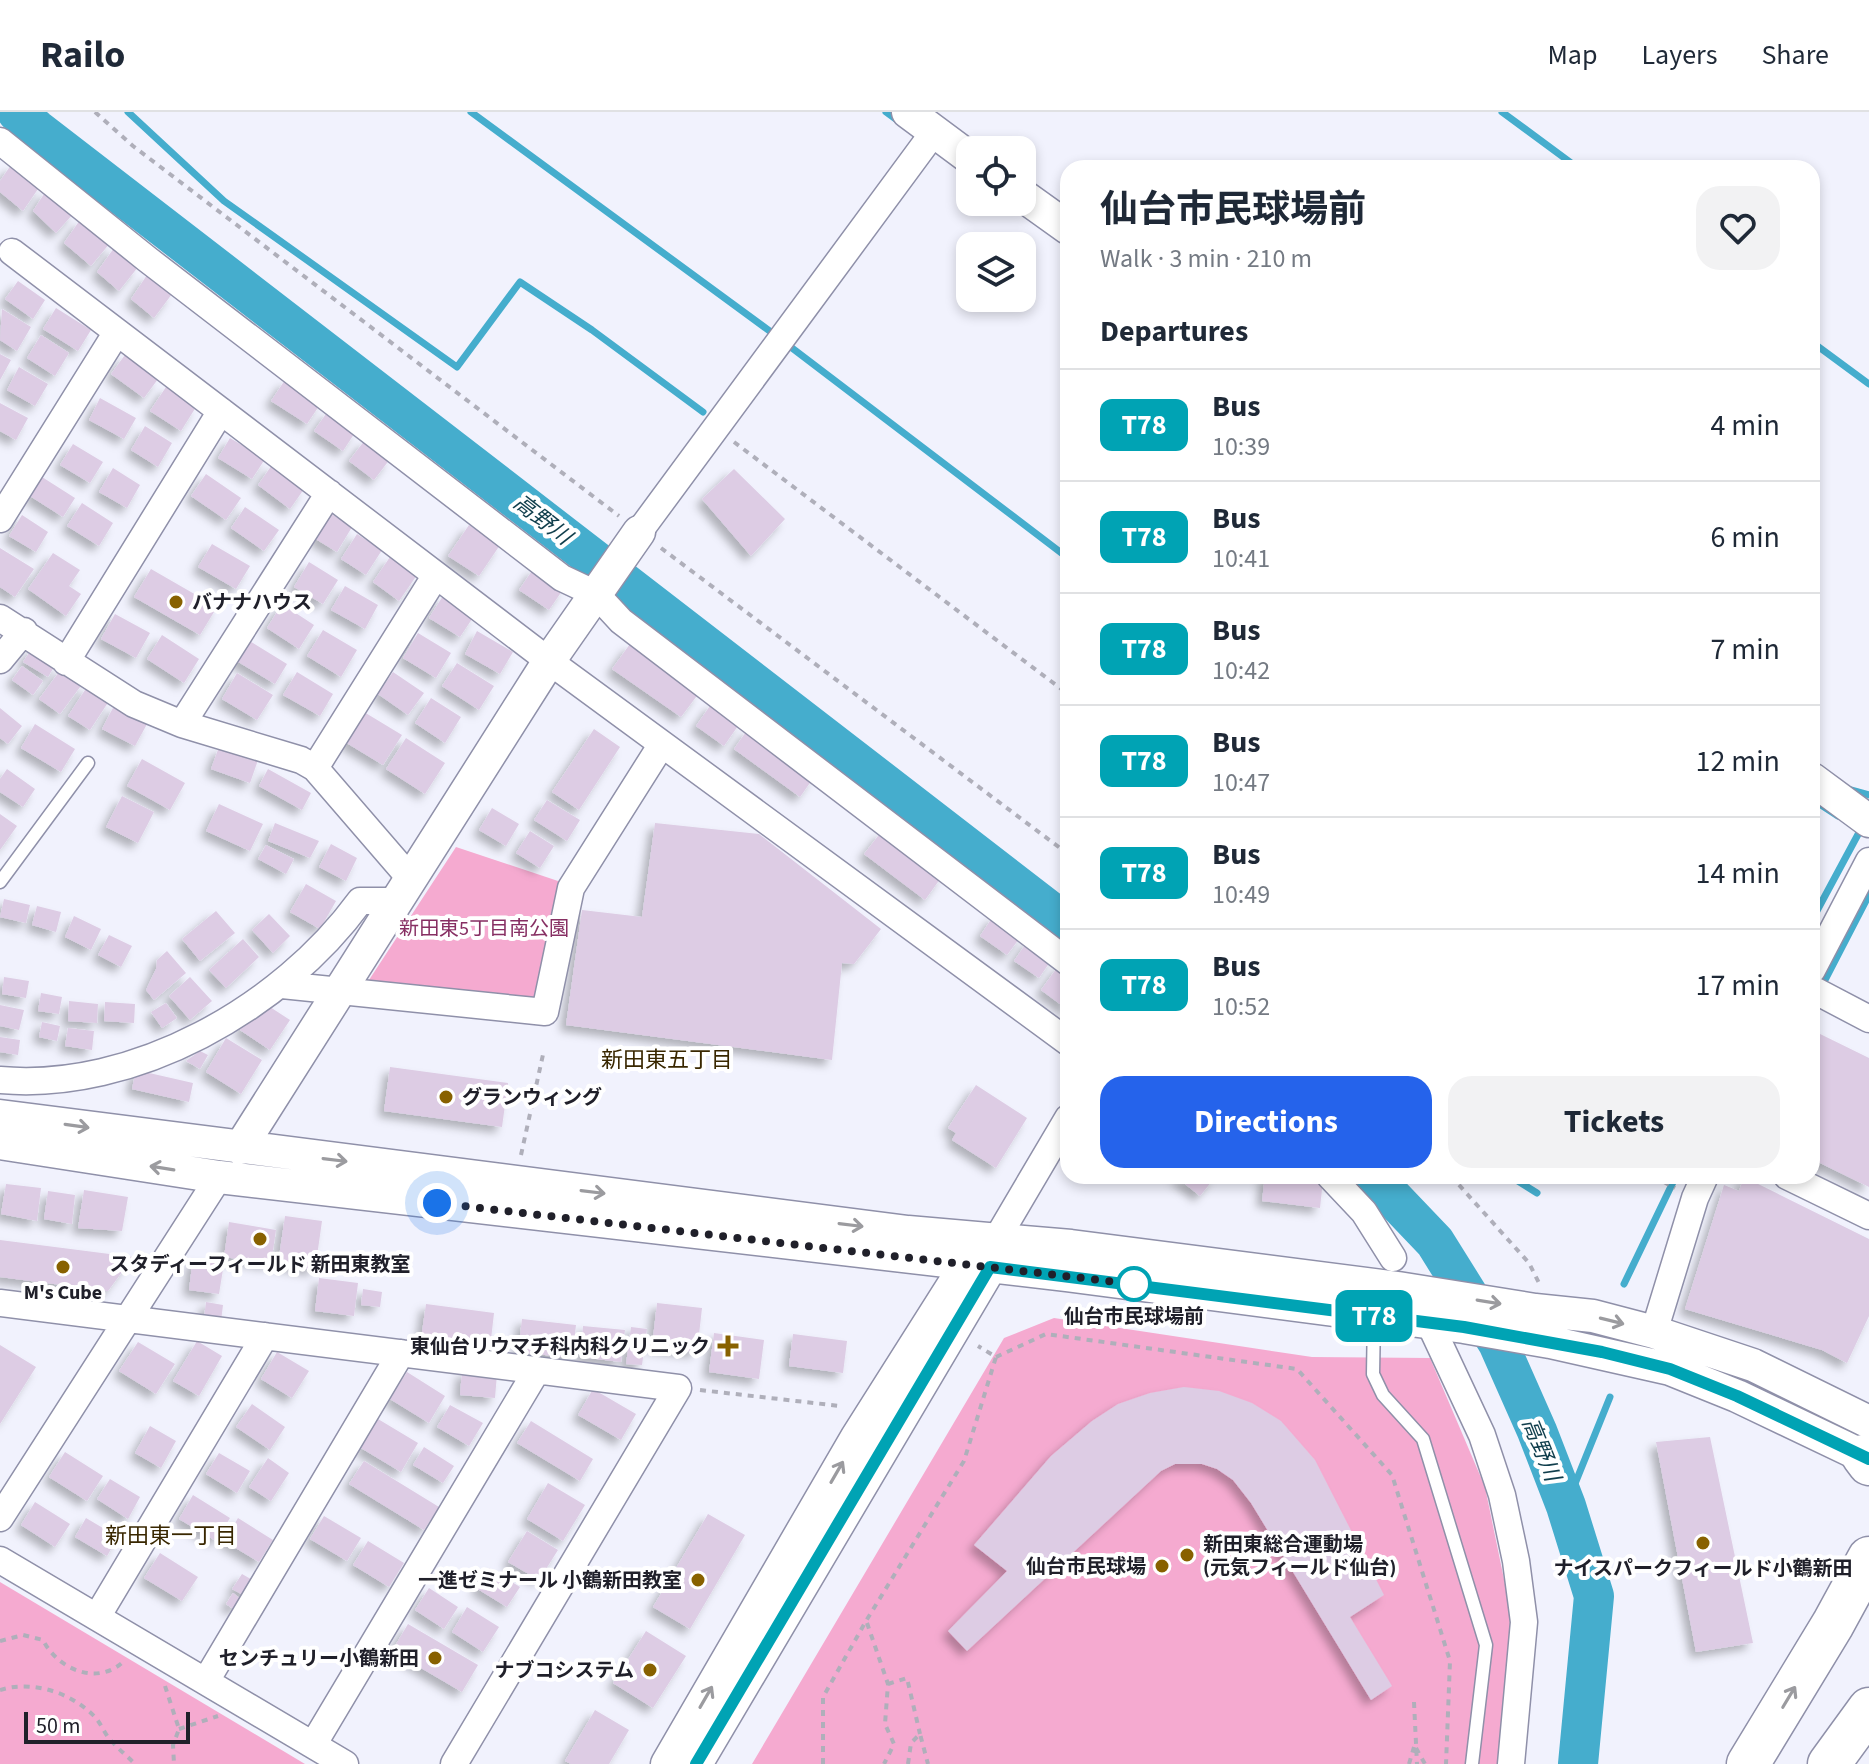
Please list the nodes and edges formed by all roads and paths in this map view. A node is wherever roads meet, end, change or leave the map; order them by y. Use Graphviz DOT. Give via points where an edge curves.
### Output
graph roads {
  1 [pos="95,112"];
  2 [pos="908,112"];
  3 [pos="934,132"];
  4 [pos="0,141"];
  5 [pos="956,148"];
  6 [pos="1036,205"];
  7 [pos="1060,222"];
  8 [pos="4,255"];
  9 [pos="117,332"];
  10 [pos="221,411"];
  11 [pos="716,428"];
  12 [pos="329,493"];
  13 [pos="0,519"];
  14 [pos="638,534"];
  15 [pos="436,575"];
  16 [pos="598,591"];
  17 [pos="0,618"];
  18 [pos="24,631"];
  19 [pos="0,660"];
  20 [pos="549,661"];
  21 [pos="66,662"];
  22 [pos="1060,688"];
  23 [pos="182,724"];
  24 [pos="662,744"];
  25 [pos="88,763"];
  26 [pos="315,768"];
  27 [pos="1820,785"];
  28 [pos="1864,817"];
  29 [pos="1060,848"];
  30 [pos="1869,861"];
  31 [pos="0,882"];
  32 [pos="403,890"];
  33 [pos="1820,955"];
  34 [pos="1060,956"];
  35 [pos="282,985"];
  36 [pos="339,992"];
  37 [pos="1820,993"];
  38 [pos="1869,1019"];
  39 [pos="1060,1036"];
  40 [pos="544,1050"];
  41 [pos="0,1080"];
  42 [pos="0,1116"];
  43 [pos="1060,1131"];
  44 [pos="0,1143"];
  45 [pos="240,1148"];
  46 [pos="520,1161"];
  47 [pos="219,1177"];
  48 [pos="1338,1184"];
  49 [pos="1458,1184"];
  50 [pos="1701,1184"];
  51 [pos="1803,1184"];
  52 [pos="1869,1216"];
  53 [pos="984,1257"];
  54 [pos="1393,1258"];
  55 [pos="0,1303"];
  56 [pos="1437,1309"];
  57 [pos="1374,1316"];
  58 [pos="126,1318"];
  59 [pos="1546,1321"];
  60 [pos="1654,1332"];
  61 [pos="265,1336"];
  62 [pos="978,1346"];
  63 [pos="401,1353"];
  64 [pos="996,1357"];
  65 [pos="537,1370"];
  66 [pos="678,1388"];
  67 [pos="840,1406"];
  68 [pos="1868,1450"];
  69 [pos="0,1518"];
  70 [pos="1869,1558"];
  71 [pos="0,1560"];
  72 [pos="1869,1587"];
  73 [pos="97,1617"];
  74 [pos="866,1621"];
  75 [pos="1833,1624"];
  76 [pos="0,1641"];
  77 [pos="127,1658"];
  78 [pos="163,1679"];
  79 [pos="206,1681"];
  80 [pos="888,1684"];
  81 [pos="0,1690"];
  82 [pos="1414,1702"];
  83 [pos="1869,1709"];
  84 [pos="223,1715"];
  85 [pos="179,1729"];
  86 [pos="920,1734"];
  87 [pos="313,1745"];
  88 [pos="1415,1746"];
  89 [pos="135,1764"];
  90 [pos="174,1764"];
  91 [pos="345,1764"];
  92 [pos="454,1764"];
  93 [pos="667,1764"];
  94 [pos="696,1764"];
  95 [pos="823,1764"];
  96 [pos="884,1764"];
  97 [pos="908,1764"];
  98 [pos="928,1764"];
  99 [pos="1409,1764"];
  100 [pos="1417,1764"];
  101 [pos="1425,1764"];
  102 [pos="1446,1764"];
  103 [pos="1472,1764"];
  104 [pos="1511,1764"];
  105 [pos="1748,1764"];
  106 [pos="1829,1764"];
  1 -- 14 [label="path"];
  2 -- 3 [label="street"];
  3 -- 5 [label="street"];
  3 -- 11 [label="street"];
  4 -- 16 [label="street" via="562,578"];
  6 -- 7 [label="street"];
  8 -- 9 [label="street"];
  9 -- 10 [label="street"];
  9 -- 13 [label="street"];
  10 -- 12 [label="street"];
  10 -- 21 [label="street"];
  11 -- 14 [label="street"];
  11 -- 22 [label="path"];
  12 -- 15 [label="street"];
  12 -- 23 [label="street"];
  14 -- 16 [label="street"];
  14 -- 29 [label="path"];
  15 -- 20 [label="street"];
  15 -- 26 [label="street"];
  16 -- 20 [label="street"];
  16 -- 34 [label="street" via="621,621"];
  17 -- 18 [label="street"];
  18 -- 19 [label="street"];
  18 -- 21 [label="street"];
  20 -- 24 [label="street"];
  20 -- 32 [label="street"];
  21 -- 23 [label="street" via="134,704"];
  23 -- 26 [label="street"];
  24 -- 36 [label="street" via="571,888 545,1012"];
  24 -- 39 [label="street"];
  25 -- 31 [label="lane"];
  26 -- 32 [label="street"];
  27 -- 28 [label="street"];
  30 -- 33 [label="street"];
  32 -- 35 [label="street" via="360,901 336,934"];
  32 -- 36 [label="street"];
  35 -- 36 [label="street"];
  35 -- 41 [label="street" via="166,1051 117,1070 31,1083"];
  36 -- 45 [label="street"];
  37 -- 38 [label="street"];
  40 -- 46 [label="path"];
  42 -- 45 [label="street, one-way"];
  43 -- 53 [label="street"];
  47 -- 44 [label="street, one-way"];
  45 -- 53 [label="street, one-way" via="908,1232"];
  47 -- 53 [label="street"];
  47 -- 58 [label="street"];
  48 -- 54 [label="street" via="1364,1212"];
  49 -- 59 [label="path" via="1529,1263"];
  50 -- 60 [label="street"];
  51 -- 52 [label="street"];
  53 -- 56 [label="street" via="1071,1246"];
  53 -- 57 [label="street"];
  93 -- 53 [label="street, one-way" via="857,1437"];
  53 -- 94 [label="street"];
  55 -- 58 [label="street"];
  56 -- 57 [label="street"];
  56 -- 59 [label="street, one-way"];
  56 -- 59 [label="street" via="1464,1327"];
  56 -- 104 [label="street" via="1502,1495 1516,1561 1524,1622"];
  57 -- 103 [label="lane" via="1373,1374 1383,1395 1423,1439 1486,1645"];
  58 -- 61 [label="street"];
  58 -- 69 [label="street"];
  59 -- 60 [label="street, one-way" via="1593,1316"];
  59 -- 68 [label="street"];
  60 -- 68 [label="street" via="1753,1365"];
  61 -- 63 [label="street"];
  61 -- 73 [label="street"];
  62 -- 64 [label="path"];
  63 -- 65 [label="street"];
  63 -- 79 [label="street"];
  64 -- 74 [label="path" via="964,1461"];
  64 -- 102 [label="path" via="1046,1334 1297,1369 1392,1475 1450,1661"];
  65 -- 66 [label="street"];
  65 -- 87 [label="street"];
  66 -- 67 [label="path"];
  66 -- 92 [label="street"];
  70 -- 75 [label="highway"];
  71 -- 73 [label="street"];
  72 -- 75 [label="highway"];
  73 -- 79 [label="street"];
  74 -- 80 [label="path"];
  74 -- 95 [label="path" via="823,1697"];
  105 -- 75 [label="highway, one-way"];
  76 -- 77 [label="path" via="23,1635 43,1640 51,1656 70,1669 104,1674"];
  78 -- 85 [label="path"];
  79 -- 87 [label="street"];
  80 -- 86 [label="path" via="907,1678"];
  80 -- 96 [label="path" via="885,1724 894,1744"];
  81 -- 89 [label="path" via="42,1687 72,1699 95,1716"];
  82 -- 88 [label="path"];
  83 -- 106 [label="highway"];
  84 -- 85 [label="path"];
  85 -- 90 [label="path"];
  86 -- 97 [label="path" via="911,1743"];
  86 -- 98 [label="path"];
  87 -- 91 [label="street"];
  88 -- 99 [label="path"];
  88 -- 100 [label="path"];
  88 -- 101 [label="path"];
}
